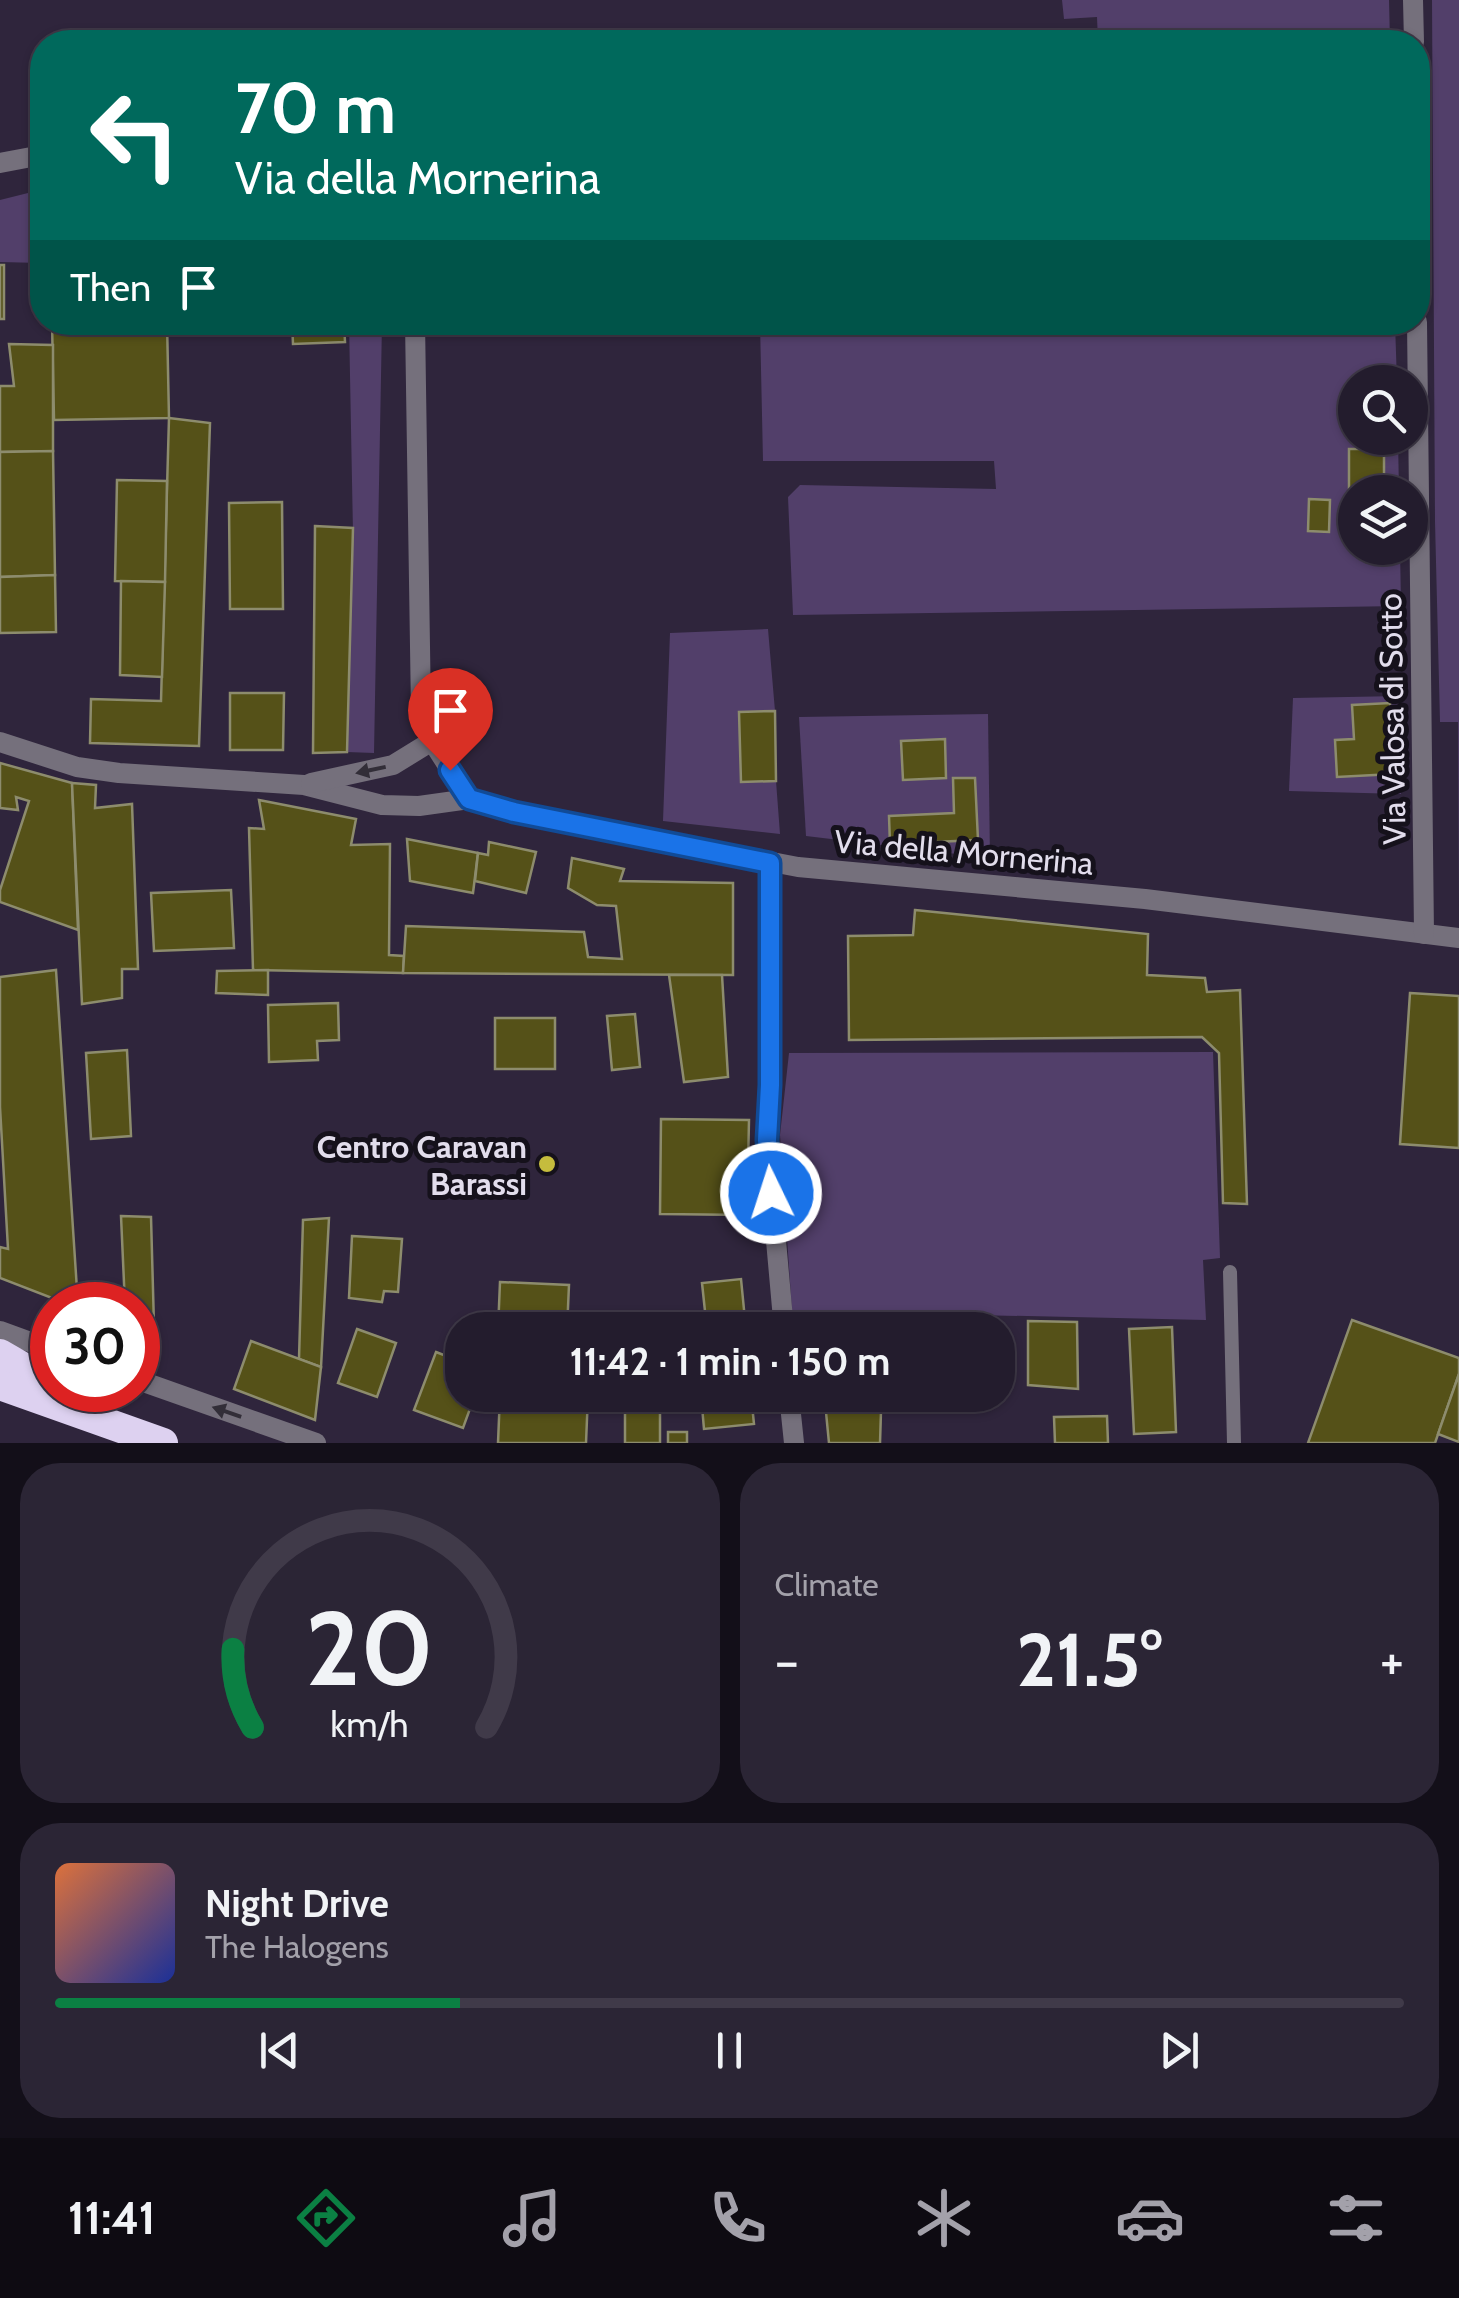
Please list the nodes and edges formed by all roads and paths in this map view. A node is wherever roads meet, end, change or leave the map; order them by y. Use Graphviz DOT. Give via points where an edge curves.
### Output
graph roads {
  1 [pos="1413,0"];
  2 [pos="1414,30"];
  3 [pos="30,157"];
  4 [pos="0,163"];
  5 [pos="415,335"];
  6 [pos="1417,335"];
  7 [pos="432,741"];
  8 [pos="0,742"];
  9 [pos="304,785"];
  10 [pos="469,799"];
  11 [pos="770,863"];
  12 [pos="1424,934"];
  13 [pos="1459,938"];
  14 [pos="1230,1272"];
  15 [pos="782,1312"];
  16 [pos="0,1331"];
  17 [pos="30,1342"];
  18 [pos="0,1354"];
  19 [pos="30,1371"];
  20 [pos="0,1385"];
  21 [pos="160,1388"];
  22 [pos="103,1412"];
  23 [pos="791,1412"];
  24 [pos="153,1439"];
  25 [pos="316,1443"];
  26 [pos="794,1443"];
  27 [pos="1234,1443"];
  1 -- 2 [label="street"];
  3 -- 4 [label="street"];
  5 -- 7 [label="street" via="421,711"];
  6 -- 12 [label="street, Via Valosa di Sotto"];
  7 -- 9 [label="street, Via della Mornerina, one-way" via="394,765"];
  7 -- 10 [label="street"];
  8 -- 9 [label="street, Via della Mornerina" via="119,773"];
  9 -- 10 [label="street, Via della Mornerina" via="382,805"];
  10 -- 11 [label="street, Via della Mornerina"];
  11 -- 12 [label="street, Via della Mornerina" via="1145,898"];
  11 -- 15 [label="street" via="768,1159"];
  12 -- 13 [label="street, Via della Mornerina"];
  14 -- 27 [label="lane"];
  16 -- 17 [label="street"];
  18 -- 19 [label="highway"];
  20 -- 24 [label="highway"];
  25 -- 21 [label="street, one-way"];
  22 -- 24 [label="highway"];
  23 -- 26 [label="street"];
}
